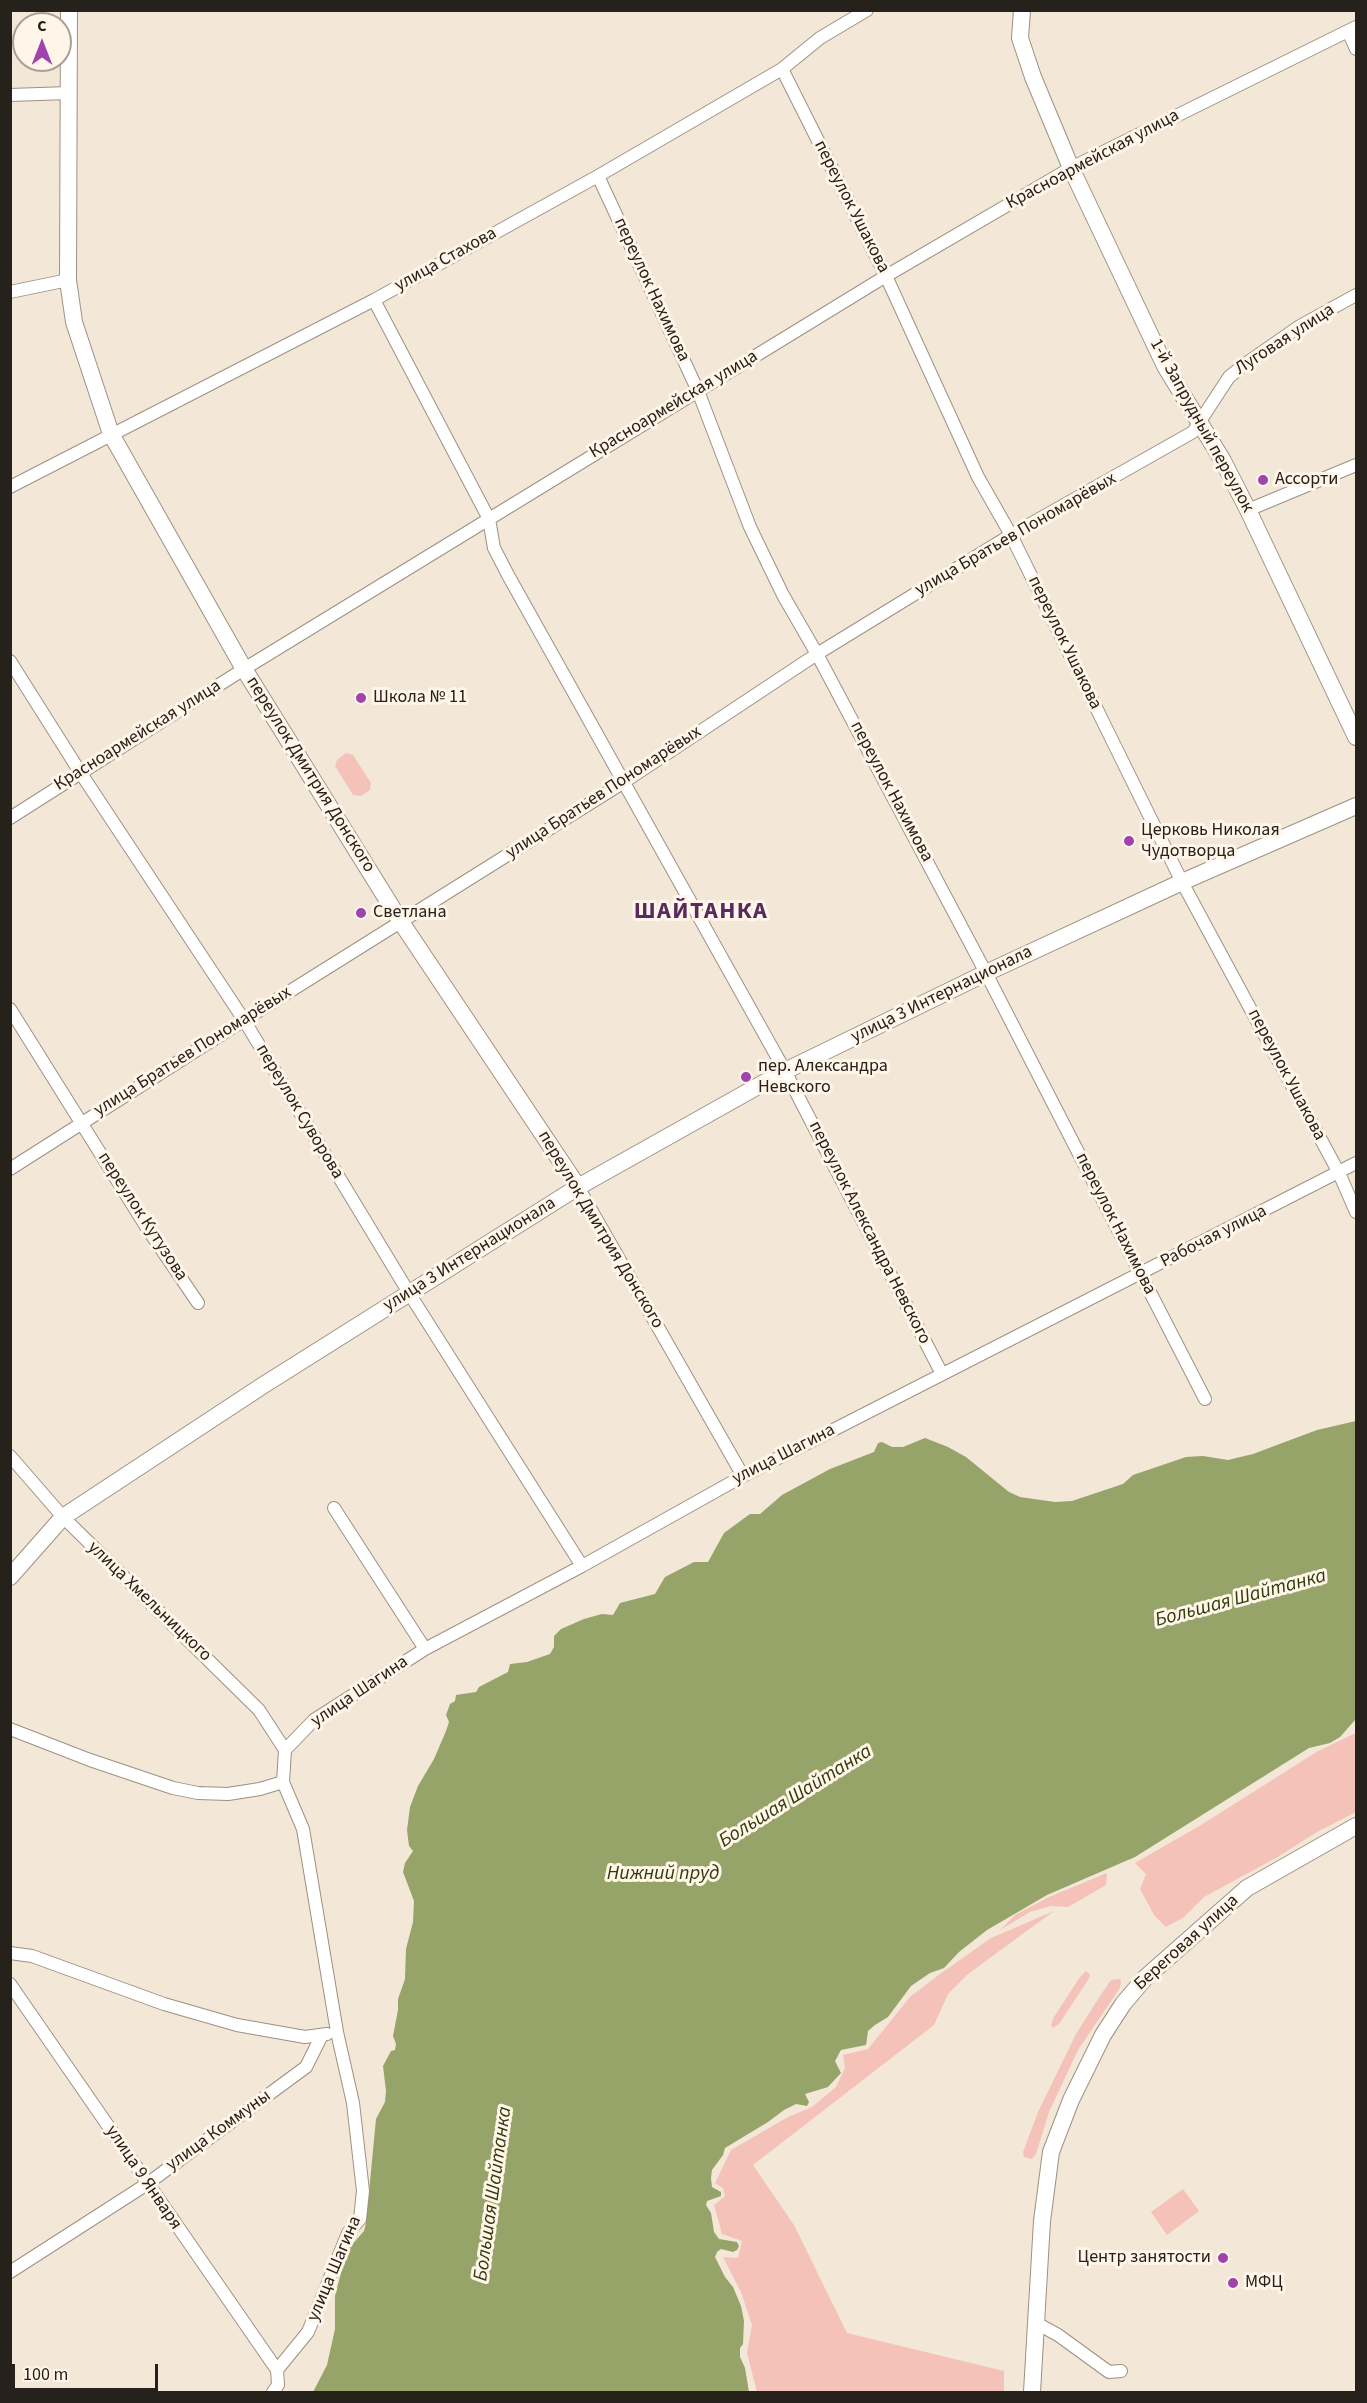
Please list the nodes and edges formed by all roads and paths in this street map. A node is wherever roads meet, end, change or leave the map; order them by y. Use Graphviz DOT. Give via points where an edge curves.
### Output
graph roads {
  1 [pos="69,10"];
  2 [pos="867,10"];
  3 [pos="1022,10"];
  4 [pos="1352,29"];
  5 [pos="1356,50"];
  6 [pos="782,69"];
  7 [pos="69,93"];
  8 [pos="10,95"];
  9 [pos="1071,168"];
  10 [pos="598,176"];
  11 [pos="886,276"];
  12 [pos="68,280"];
  13 [pos="10,292"];
  14 [pos="1356,295"];
  15 [pos="374,300"];
  16 [pos="698,391"];
  17 [pos="1201,423"];
  18 [pos="111,434"];
  19 [pos="1356,465"];
  20 [pos="10,487"];
  21 [pos="1248,510"];
  22 [pos="489,519"];
  23 [pos="1011,535"];
  24 [pos="818,654"];
  25 [pos="10,661"];
  26 [pos="244,669"];
  27 [pos="1356,737"];
  28 [pos="80,772"];
  29 [pos="624,782"];
  30 [pos="1356,806"];
  31 [pos="10,818"];
  32 [pos="1182,882"];
  33 [pos="401,922"];
  34 [pos="986,973"];
  35 [pos="10,1009"];
  36 [pos="244,1020"];
  37 [pos="785,1071"];
  38 [pos="83,1122"];
  39 [pos="1356,1163"];
  40 [pos="10,1169"];
  41 [pos="1339,1173"];
  42 [pos="578,1187"];
  43 [pos="1356,1212"];
  44 [pos="1141,1275"];
  45 [pos="409,1293"];
  46 [pos="198,1303"];
  47 [pos="942,1374"];
  48 [pos="1205,1399"];
  49 [pos="10,1456"];
  50 [pos="743,1476"];
  51 [pos="334,1508"];
  52 [pos="63,1517"];
  53 [pos="582,1566"];
  54 [pos="10,1577"];
  55 [pos="425,1649"];
  56 [pos="10,1730"];
  57 [pos="285,1750"];
  58 [pos="283,1782"];
  59 [pos="1356,1826"];
  60 [pos="10,1953"];
  61 [pos="10,1984"];
  62 [pos="337,2032"];
  63 [pos="322,2035"];
  64 [pos="147,2184"];
  65 [pos="10,2272"];
  66 [pos="1038,2324"];
  67 [pos="277,2370"];
  68 [pos="1121,2371"];
  69 [pos="273,2392"];
  70 [pos="1032,2392"];
  1 -- 7 [label="street, переулок Дмитрия Донского"];
  2 -- 6 [label="street, улица Стахова" via="820,38"];
  3 -- 9 [label="street, 1-й Запрудный переулок" via="1020,38"];
  4 -- 5 [label="street"];
  4 -- 9 [label="street, Красноармейская улица"];
  6 -- 10 [label="street, улица Стахова"];
  6 -- 11 [label="street, переулок Ушакова"];
  7 -- 8 [label="street"];
  7 -- 12 [label="street, переулок Дмитрия Донского"];
  9 -- 11 [label="street, Красноармейская улица"];
  9 -- 17 [label="street, 1-й Запрудный переулок" via="1165,366"];
  10 -- 15 [label="street, улица Стахова"];
  10 -- 16 [label="street, переулок Нахимова"];
  11 -- 16 [label="street, Красноармейская улица"];
  11 -- 23 [label="street, переулок Ушакова" via="973,467"];
  12 -- 13 [label="street"];
  12 -- 18 [label="street, переулок Дмитрия Донского" via="74,322"];
  14 -- 17 [label="street, Луговая улица" via="1244,364 1229,377"];
  15 -- 18 [label="street, улица Стахова"];
  15 -- 22 [label="street, переулок Александра Невского"];
  16 -- 22 [label="street, Красноармейская улица"];
  16 -- 24 [label="street, переулок Нахимова" via="750,527"];
  17 -- 21 [label="street, 1-й Запрудный переулок"];
  17 -- 23 [label="street, улица Братьев Пономарёвых" via="1193,432"];
  18 -- 20 [label="street, улица Стахова"];
  18 -- 26 [label="street, переулок Дмитрия Донского"];
  19 -- 21 [label="street"];
  21 -- 27 [label="street, 1-й Запрудный переулок"];
  22 -- 26 [label="street, Красноармейская улица"];
  22 -- 29 [label="street, переулок Александра Невского" via="494,548"];
  23 -- 24 [label="street, улица Братьев Пономарёвых"];
  23 -- 32 [label="street, переулок Ушакова"];
  24 -- 29 [label="street, улица Братьев Пономарёвых"];
  24 -- 34 [label="street, переулок Нахимова"];
  25 -- 28 [label="street, переулок Суворова"];
  26 -- 28 [label="street, Красноармейская улица"];
  26 -- 33 [label="street, переулок Дмитрия Донского"];
  28 -- 31 [label="street, Красноармейская улица"];
  28 -- 36 [label="street, переулок Суворова"];
  29 -- 33 [label="street, улица Братьев Пономарёвых"];
  29 -- 37 [label="street, переулок Александра Невского"];
  30 -- 32 [label="street, улица 3 Интернационала"];
  32 -- 34 [label="street, улица 3 Интернационала"];
  32 -- 41 [label="street, переулок Ушакова"];
  33 -- 36 [label="street, улица Братьев Пономарёвых"];
  33 -- 42 [label="street, переулок Дмитрия Донского"];
  34 -- 37 [label="street, улица 3 Интернационала"];
  34 -- 44 [label="street, переулок Нахимова"];
  35 -- 38 [label="street, переулок Кутузова"];
  36 -- 38 [label="street, улица Братьев Пономарёвых"];
  36 -- 45 [label="street, переулок Суворова"];
  37 -- 42 [label="street, улица 3 Интернационала"];
  37 -- 47 [label="street, переулок Александра Невского"];
  38 -- 40 [label="street, улица Братьев Пономарёвых"];
  38 -- 46 [label="street, переулок Кутузова"];
  39 -- 41 [label="street, Рабочая улица"];
  41 -- 43 [label="street, переулок Ушакова"];
  41 -- 44 [label="street, Рабочая улица"];
  42 -- 45 [label="street, улица 3 Интернационала"];
  42 -- 50 [label="street, переулок Дмитрия Донского"];
  44 -- 47 [label="street, Рабочая улица"];
  44 -- 48 [label="street, переулок Нахимова"];
  45 -- 52 [label="street, улица 3 Интернационала"];
  45 -- 53 [label="street, переулок Суворова"];
  47 -- 50 [label="street, улица Шагина"];
  49 -- 52 [label="street, улица Хмельницкого"];
  50 -- 53 [label="street, улица Шагина"];
  51 -- 55 [label="street"];
  52 -- 54 [label="street, улица 3 Интернационала"];
  52 -- 57 [label="street, улица Хмельницкого" via="259,1710"];
  53 -- 55 [label="street, улица Шагина"];
  55 -- 57 [label="street, улица Шагина" via="314,1720"];
  56 -- 58 [label="street" via="173,1788 198,1793 228,1794"];
  57 -- 58 [label="street, улица Шагина"];
  58 -- 62 [label="street, улица Шагина" via="303,1829"];
  59 -- 66 [label="street, Береговая улица" via="1247,1888 1145,1978 1103,2035 1051,2152 1042,2221"];
  60 -- 63 [label="street" via="32,1956 164,2004 237,2025 305,2037"];
  61 -- 64 [label="street, улица 9 Января"];
  62 -- 63 [label="street"];
  62 -- 67 [label="street, улица Шагина" via="358,2137 363,2191 360,2219 348,2233 308,2332"];
  63 -- 64 [label="street, улица Коммуны" via="306,2067"];
  64 -- 65 [label="street, улица Коммуны"];
  64 -- 67 [label="street, улица 9 Января"];
  66 -- 68 [label="street" via="1108,2372"];
  66 -- 70 [label="street, Береговая улица"];
  67 -- 69 [label="street, улица Шагина" via="278,2385"];
}
